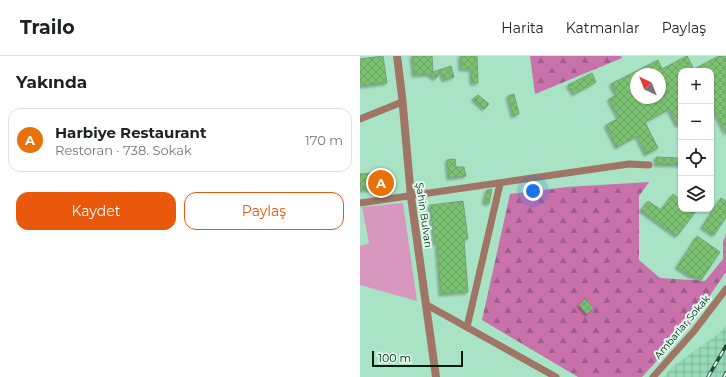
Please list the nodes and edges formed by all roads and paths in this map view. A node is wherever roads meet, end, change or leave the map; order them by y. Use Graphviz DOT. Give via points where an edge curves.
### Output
graph roads {
  1 [pos="396,56"];
  2 [pos="402,102"];
  3 [pos="360,119"];
  4 [pos="649,165"];
  5 [pos="500,184"];
  6 [pos="411,197"];
  7 [pos="360,204"];
  8 [pos="726,289"];
  9 [pos="426,305"];
  10 [pos="467,327"];
  11 [pos="436,377"];
  12 [pos="556,377"];
  13 [pos="653,377"];
  1 -- 2 [label="street, Şahin Bulvarı"];
  2 -- 3 [label="street"];
  2 -- 6 [label="street, Şahin Bulvarı"];
  4 -- 5 [label="street" via="629,164"];
  5 -- 6 [label="street"];
  5 -- 10 [label="street"];
  6 -- 7 [label="street"];
  6 -- 9 [label="street, Şahin Bulvarı"];
  8 -- 13 [label="street, Ambarlar Sokak" via="694,331"];
  9 -- 10 [label="street"];
  9 -- 11 [label="street, Şahin Bulvarı"];
  10 -- 12 [label="street"];
}
